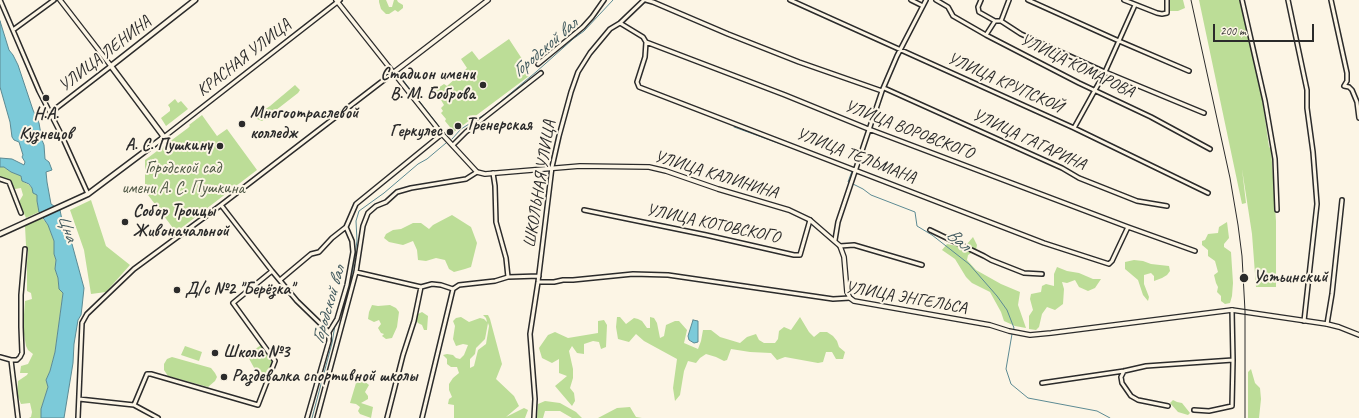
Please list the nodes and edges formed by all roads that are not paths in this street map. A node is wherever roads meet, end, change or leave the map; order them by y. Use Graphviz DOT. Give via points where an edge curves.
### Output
graph roads {
  1 [pos="0,0"];
  2 [pos="54,0"];
  3 [pos="60,0"];
  4 [pos="195,0"];
  5 [pos="488,0"];
  6 [pos="604,0"];
  7 [pos="645,0"];
  8 [pos="790,0"];
  9 [pos="911,0"];
  10 [pos="926,0"];
  11 [pos="936,0"];
  12 [pos="981,0"];
  13 [pos="1009,0"];
  14 [pos="1028,0"];
  15 [pos="1124,0"];
  16 [pos="1167,0"];
  17 [pos="1242,0"];
  18 [pos="1288,0"];
  19 [pos="1331,0"];
  20 [pos="338,1"];
  21 [pos="1135,5"];
  22 [pos="923,6"];
  23 [pos="995,21"];
  24 [pos="1000,21"];
  25 [pos="620,23"];
  26 [pos="13,30"];
  27 [pos="986,35"];
  28 [pos="1119,41"];
  29 [pos="646,42"];
  30 [pos="900,49"];
  31 [pos="538,64"];
  32 [pos="110,66"];
  33 [pos="1189,71"];
  34 [pos="1106,72"];
  35 [pos="393,73"];
  36 [pos="541,73"];
  37 [pos="883,90"];
  38 [pos="1095,90"];
  39 [pos="50,113"];
  40 [pos="1204,113"];
  41 [pos="1359,118"];
  42 [pos="1074,128"];
  43 [pos="869,129"];
  44 [pos="442,134"];
  45 [pos="164,137"];
  46 [pos="453,145"];
  47 [pos="1210,149"];
  48 [pos="552,167"];
  49 [pos="855,170"];
  50 [pos="477,172"];
  51 [pos="493,173"];
  52 [pos="0,179"];
  53 [pos="88,194"];
  54 [pos="1208,194"];
  55 [pos="1342,200"];
  56 [pos="221,205"];
  57 [pos="1167,206"];
  58 [pos="584,210"];
  59 [pos="1277,210"];
  60 [pos="21,213"];
  61 [pos="810,220"];
  62 [pos="346,226"];
  63 [pos="1128,227"];
  64 [pos="930,230"];
  65 [pos="0,234"];
  66 [pos="835,240"];
  67 [pos="840,246"];
  68 [pos="25,249"];
  69 [pos="1195,251"];
  70 [pos="922,265"];
  71 [pos="272,271"];
  72 [pos="356,272"];
  73 [pos="1042,274"];
  74 [pos="539,276"];
  75 [pos="508,277"];
  76 [pos="280,280"];
  77 [pos="538,282"];
  78 [pos="422,287"];
  79 [pos="453,289"];
  80 [pos="850,298"];
  81 [pos="1232,310"];
  82 [pos="1304,321"];
  83 [pos="1327,324"];
  84 [pos="329,332"];
  85 [pos="1359,335"];
  86 [pos="0,357"];
  87 [pos="11,360"];
  88 [pos="1233,360"];
  89 [pos="1124,371"];
  90 [pos="1042,383"];
  91 [pos="79,399"];
  92 [pos="134,405"];
  93 [pos="1168,406"];
  94 [pos="1194,410"];
  95 [pos="18,418"];
  96 [pos="78,418"];
  97 [pos="158,418"];
  98 [pos="306,418"];
  99 [pos="317,418"];
  100 [pos="387,418"];
  101 [pos="422,418"];
  102 [pos="534,418"];
  1 -- 26 [label="street"];
  2 -- 26 [label="street"];
  3 -- 32 [label="street"];
  4 -- 32 [label="main road, УЛИЦА ЛЕНИНА"];
  5 -- 35 [label="street"];
  6 -- 31 [label="street" via="583,27"];
  7 -- 25 [label="street, ШКОЛЬНАЯ УЛИЦА"];
  7 -- 37 [label="street, УЛИЦА ГАГАРИНА" via="799,62"];
  8 -- 30 [label="street, УЛИЦА КРУПСКОЙ"];
  9 -- 22 [label="street"];
  10 -- 22 [label="street"];
  11 -- 27 [label="street, УЛИЦА КОМАРОВА" via="948,7 953,16"];
  12 -- 23 [label="street" via="979,12"];
  13 -- 24 [label="street"];
  14 -- 28 [label="street"];
  15 -- 21 [label="street"];
  16 -- 21 [label="street" via="1167,13 1157,14"];
  17 -- 59 [label="street" via="1275,159"];
  18 -- 82 [label="street" via="1307,90 1317,204"];
  19 -- 41 [label="street" via="1347,74 1344,86 1352,90"];
  20 -- 35 [label="street"];
  20 -- 45 [label="street, КРАСНАЯ УЛИЦА"];
  21 -- 28 [label="street"];
  22 -- 30 [label="street"];
  23 -- 24 [label="street"];
  23 -- 27 [label="street"];
  24 -- 34 [label="street" via="1021,34"];
  25 -- 29 [label="street, УЛИЦА ВОРОВСКОГО" via="643,37"];
  25 -- 48 [label="street, ШКОЛЬНАЯ УЛИЦА" via="598,42 578,72"];
  26 -- 39 [label="street"];
  27 -- 38 [label="street, УЛИЦА КОМАРОВА"];
  28 -- 33 [label="street"];
  28 -- 34 [label="street"];
  29 -- 43 [label="street, УЛИЦА ВОРОВСКОГО"];
  29 -- 49 [label="street, УЛИЦА ТЕЛЬМАНА" via="645,57 637,82 639,87"];
  30 -- 37 [label="street"];
  30 -- 42 [label="street, УЛИЦА КРУПСКОЙ"];
  32 -- 39 [label="street, УЛИЦА ЛЕНИНА"];
  32 -- 45 [label="main road"];
  34 -- 38 [label="street"];
  34 -- 40 [label="street"];
  35 -- 44 [label="street"];
  35 -- 56 [label="street"];
  36 -- 46 [label="street"];
  37 -- 43 [label="street"];
  37 -- 57 [label="street, УЛИЦА ГАГАРИНА" via="1062,168 1079,178 1137,201"];
  38 -- 42 [label="street"];
  38 -- 47 [label="street, УЛИЦА КОМАРОВА"];
  39 -- 53 [label="street"];
  42 -- 54 [label="street, УЛИЦА КРУПСКОЙ"];
  43 -- 49 [label="street"];
  43 -- 63 [label="street, УЛИЦА ВОРОВСКОГО"];
  44 -- 46 [label="street"];
  44 -- 62 [label="street" via="356,204"];
  45 -- 53 [label="main road"];
  46 -- 50 [label="street"];
  48 -- 51 [label="street, УЛИЦА КАЛИНИНА"];
  48 -- 61 [label="street, УЛИЦА КАЛИНИНА" via="649,167 789,210"];
  48 -- 74 [label="street, ШКОЛЬНАЯ УЛИЦА"];
  49 -- 63 [label="street, УЛИЦА ТЕЛЬМАНА" via="1044,243 1109,264"];
  49 -- 66 [label="street" via="838,222"];
  50 -- 51 [label="street, УЛИЦА КАЛИНИНА"];
  50 -- 72 [label="street" via="466,179 397,192 386,202 376,206 368,214 363,226"];
  51 -- 75 [label="street" via="496,222 506,258"];
  52 -- 60 [label="street" via="9,182"];
  53 -- 65 [label="main road"];
  55 -- 83 [label="street"];
  56 -- 71 [label="street"];
  56 -- 91 [label="street" via="134,269 87,314 82,323"];
  58 -- 61 [label="street, УЛИЦА КОТОВСКОГО" via="794,256 800,255"];
  61 -- 66 [label="street, УЛИЦА КАЛИНИНА"];
  62 -- 76 [label="street" via="319,252 311,254"];
  62 -- 84 [label="street" via="353,252 347,285 337,318"];
  63 -- 69 [label="street, УЛИЦА ВОРОВСКОГО"];
  64 -- 73 [label="street" via="1024,273"];
  66 -- 67 [label="street, УЛИЦА КАЛИНИНА"];
  67 -- 70 [label="street" via="854,244"];
  67 -- 80 [label="street, УЛИЦА КАЛИНИНА"];
  68 -- 87 [label="street" via="21,302 22,353 17,360"];
  71 -- 76 [label="street"];
  71 -- 92 [label="street" via="233,303 275,361 258,405 151,374 147,374"];
  72 -- 78 [label="street"];
  72 -- 99 [label="street"];
  74 -- 75 [label="street"];
  74 -- 77 [label="street, ШКОЛЬНАЯ УЛИЦА"];
  75 -- 79 [label="street" via="459,285"];
  76 -- 84 [label="street" via="297,301"];
  77 -- 80 [label="street, УЛИЦА ЭНГЕЛЬСА" via="633,274 668,275 833,299"];
  77 -- 102 [label="street, ШКОЛЬНАЯ УЛИЦА" via="530,334"];
  78 -- 79 [label="street" via="432,284"];
  78 -- 100 [label="street"];
  79 -- 101 [label="street"];
  80 -- 81 [label="street, УЛИЦА ЭНГЕЛЬСА" via="860,303 1030,334"];
  81 -- 82 [label="street, УЛИЦА ЭНГЕЛЬСА"];
  81 -- 88 [label="street"];
  82 -- 83 [label="street, УЛИЦА ЭНГЕЛЬСА"];
  83 -- 85 [label="street, УЛИЦА ЭНГЕЛЬСА"];
  84 -- 98 [label="street" via="329,341"];
  86 -- 87 [label="street"];
  87 -- 95 [label="street"];
  88 -- 89 [label="street" via="1146,366"];
  88 -- 94 [label="street" via="1232,406 1209,411"];
  89 -- 90 [label="street"];
  89 -- 93 [label="street" via="1122,383 1131,396 1138,400"];
  91 -- 92 [label="street"];
  91 -- 96 [label="street"];
  92 -- 97 [label="street"];
}
